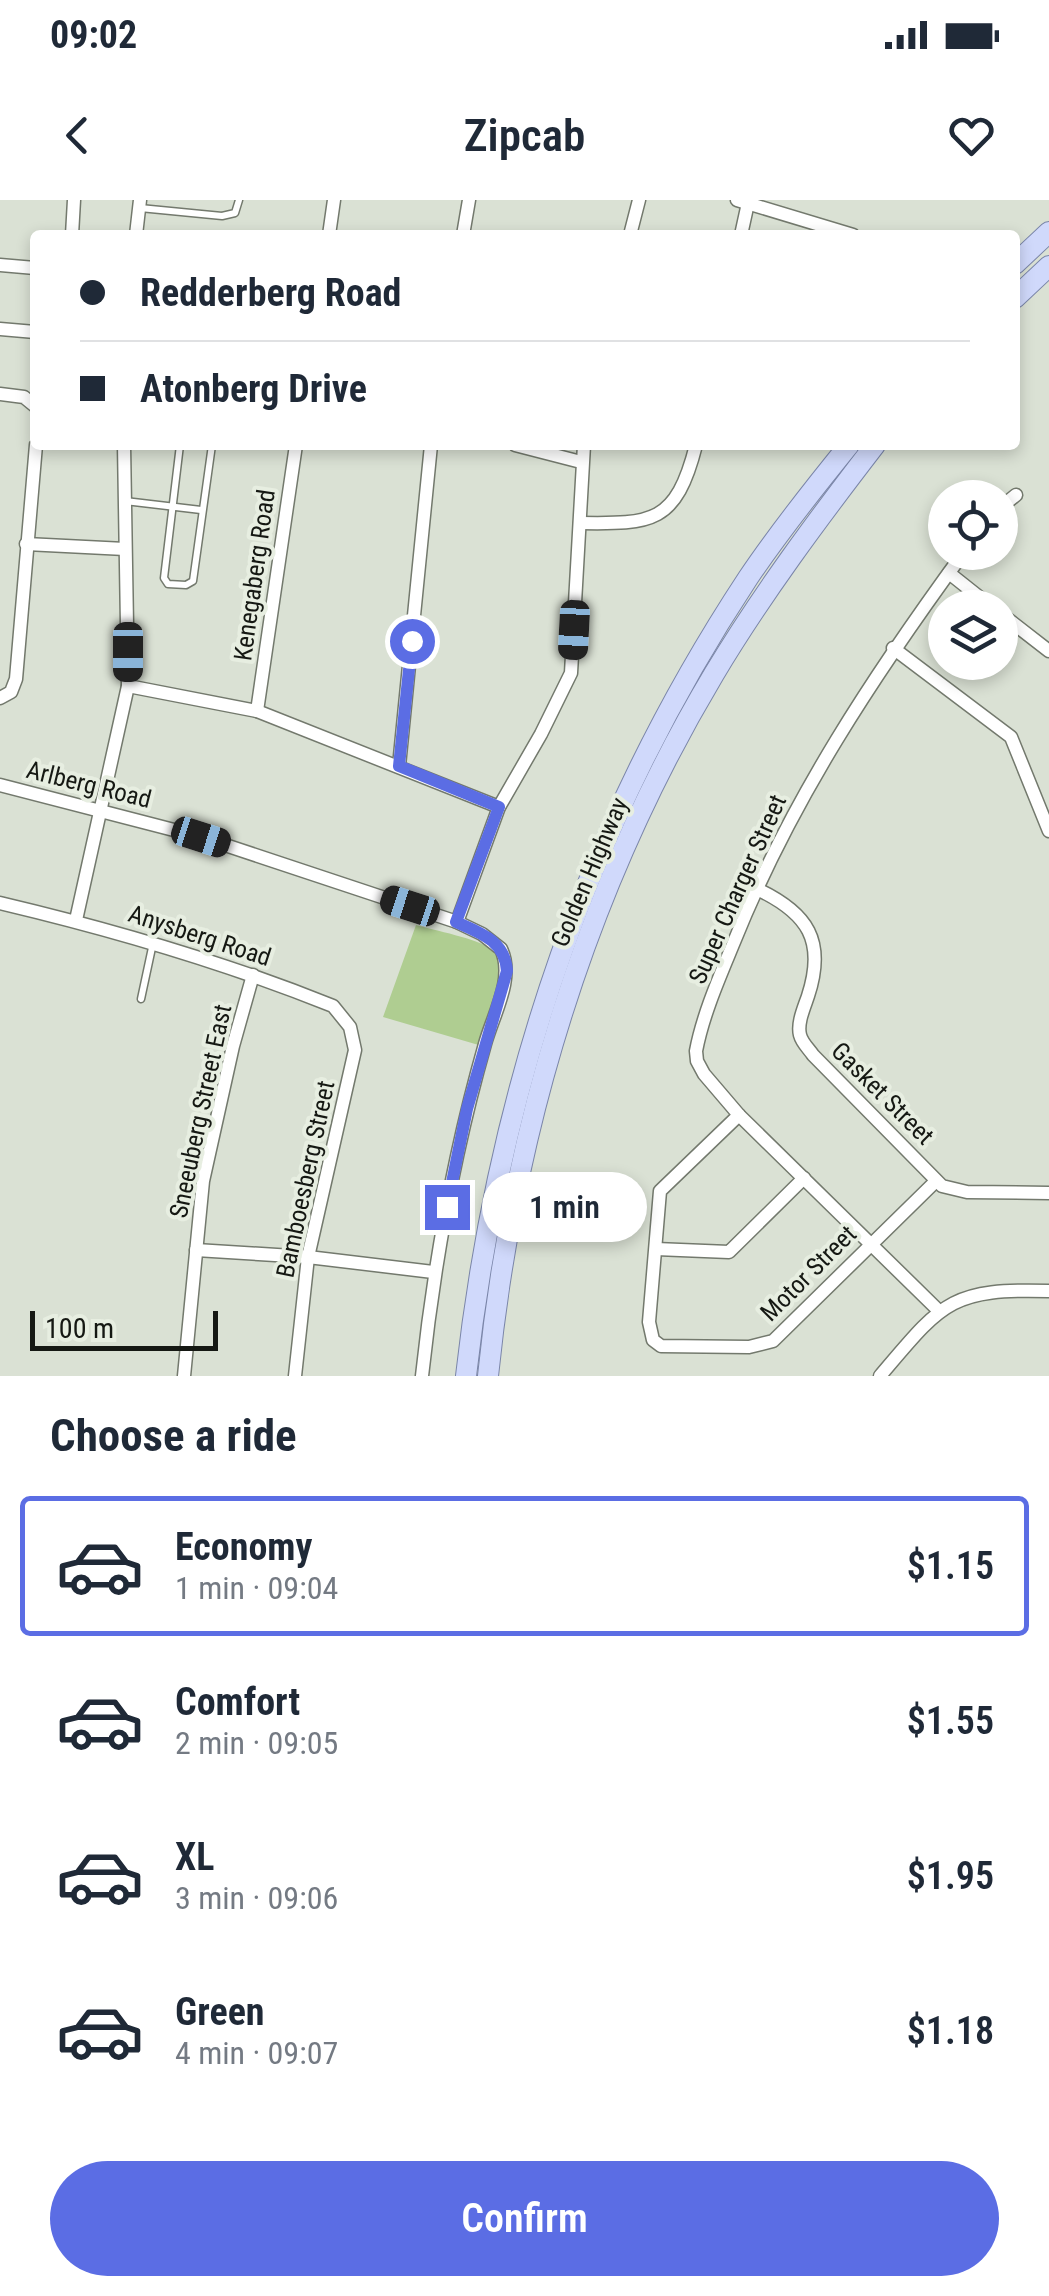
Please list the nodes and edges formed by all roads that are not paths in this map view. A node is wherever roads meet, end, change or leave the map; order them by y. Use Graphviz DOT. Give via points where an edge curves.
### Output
graph roads {
  1 [pos="74,200"];
  2 [pos="239,200"];
  3 [pos="334,200"];
  4 [pos="469,200"];
  5 [pos="639,200"];
  6 [pos="743,202"];
  7 [pos="140,204"];
  8 [pos="72,230"];
  9 [pos="137,230"];
  10 [pos="330,230"];
  11 [pos="464,230"];
  12 [pos="631,230"];
  13 [pos="742,230"];
  14 [pos="836,230"];
  15 [pos="1049,232"];
  16 [pos="1020,259"];
  17 [pos="0,265"];
  18 [pos="1049,266"];
  19 [pos="30,268"];
  20 [pos="1020,293"];
  21 [pos="0,328"];
  22 [pos="30,331"];
  23 [pos="0,394"];
  24 [pos="30,402"];
  25 [pos="35,450"];
  26 [pos="124,450"];
  27 [pos="179,450"];
  28 [pos="211,450"];
  29 [pos="295,450"];
  30 [pos="431,450"];
  31 [pos="534,450"];
  32 [pos="583,450"];
  33 [pos="694,450"];
  34 [pos="845,450"];
  35 [pos="871,450"];
  36 [pos="581,462"];
  37 [pos="125,501"];
  38 [pos="173,507"];
  39 [pos="201,510"];
  40 [pos="580,524"];
  41 [pos="26,544"];
  42 [pos="125,549"];
  43 [pos="952,570"];
  44 [pos="949,574"];
  45 [pos="969,590"];
  46 [pos="1018,627"];
  47 [pos="893,648"];
  48 [pos="1049,651"];
  49 [pos="128,686"];
  50 [pos="0,698"];
  51 [pos="257,712"];
  52 [pos="399,766"];
  53 [pos="0,784"];
  54 [pos="499,807"];
  55 [pos="1045,807"];
  56 [pos="102,810"];
  57 [pos="1049,830"];
  58 [pos="757,889"];
  59 [pos="0,904"];
  60 [pos="76,920"];
  61 [pos="456,922"];
  62 [pos="153,942"];
  63 [pos="252,976"];
  64 [pos="142,999"];
  65 [pos="355,1050"];
  66 [pos="739,1115"];
  67 [pos="804,1178"];
  68 [pos="936,1181"];
  69 [pos="1049,1192"];
  70 [pos="870,1243"];
  71 [pos="656,1249"];
  72 [pos="196,1250"];
  73 [pos="308,1258"];
  74 [pos="433,1272"];
  75 [pos="1049,1291"];
  76 [pos="938,1311"];
  77 [pos="184,1376"];
  78 [pos="295,1376"];
  79 [pos="422,1376"];
  80 [pos="466,1376"];
  81 [pos="488,1376"];
  82 [pos="880,1376"];
  1 -- 8 [label="street"];
  2 -- 7 [label="lane" via="235,212 222,216"];
  3 -- 10 [label="street"];
  4 -- 11 [label="street"];
  5 -- 12 [label="street"];
  6 -- 13 [label="street"];
  6 -- 14 [label="street"];
  7 -- 9 [label="street"];
  15 -- 16 [label="main road"];
  17 -- 19 [label="street"];
  18 -- 20 [label="main road"];
  21 -- 22 [label="street"];
  23 -- 24 [label="street"];
  25 -- 41 [label="street"];
  26 -- 37 [label="street"];
  27 -- 38 [label="lane"];
  28 -- 39 [label="lane"];
  29 -- 51 [label="street, Kenegaberg Road"];
  30 -- 52 [label="street"];
  31 -- 36 [label="street"];
  32 -- 36 [label="street"];
  33 -- 40 [label="street" via="684,483 657,516 636,524"];
  34 -- 80 [label="main road, Golden Highway" via="749,576 702,653 580,900 510,1118"];
  35 -- 81 [label="main road, Golden Highway" via="714,674 616,868 575,971 537,1097 509,1224"];
  36 -- 40 [label="street"];
  37 -- 38 [label="lane"];
  37 -- 42 [label="street"];
  38 -- 39 [label="lane"];
  38 -- 39 [label="lane" via="164,578 186,586 193,580"];
  40 -- 54 [label="street" via="569,681"];
  41 -- 42 [label="street"];
  41 -- 50 [label="street" via="16,680"];
  42 -- 49 [label="street"];
  43 -- 44 [label="street, Super Charger Street"];
  44 -- 45 [label="street"];
  44 -- 47 [label="street, Super Charger Street"];
  46 -- 48 [label="street"];
  47 -- 55 [label="street" via="1011,737"];
  47 -- 58 [label="street, Super Charger Street" via="799,801"];
  49 -- 51 [label="street"];
  49 -- 56 [label="street"];
  51 -- 52 [label="street"];
  52 -- 54 [label="street"];
  53 -- 56 [label="street, Arlberg Road"];
  54 -- 61 [label="street"];
  55 -- 57 [label="street"];
  56 -- 60 [label="street"];
  56 -- 61 [label="street, Arlberg Road"];
  58 -- 66 [label="street, Super Charger Street" via="696,1051 704,1074"];
  58 -- 68 [label="street, Gasket Street" via="794,909 815,952 803,1042"];
  59 -- 60 [label="street, Anysberg Road"];
  60 -- 62 [label="street, Anysberg Road"];
  61 -- 74 [label="street, Arlberg Road" via="494,941 506,974 467,1109"];
  62 -- 63 [label="street, Anysberg Road"];
  62 -- 64 [label="lane"];
  63 -- 65 [label="street, Anysberg Road" via="333,1006 350,1027"];
  63 -- 72 [label="street, Sneeuberg Street East" via="207,1163"];
  65 -- 73 [label="street, Bamboesberg Street"];
  66 -- 67 [label="street, Super Charger Street"];
  66 -- 71 [label="street, Motor Street" via="660,1191"];
  67 -- 70 [label="street, Super Charger Street"];
  67 -- 71 [label="street" via="729,1252"];
  68 -- 69 [label="street, Gasket Street" via="956,1191"];
  68 -- 70 [label="street, Motor Street"];
  70 -- 71 [label="street, Motor Street" via="776,1339 749,1347 656,1344 649,1322"];
  70 -- 76 [label="street, Super Charger Street"];
  72 -- 73 [label="street"];
  72 -- 77 [label="street, Sneeuberg Street East"];
  73 -- 74 [label="street"];
  73 -- 78 [label="street, Bamboesberg Street"];
  74 -- 79 [label="street"];
  75 -- 76 [label="street" via="984,1291"];
  76 -- 82 [label="street"];
}
